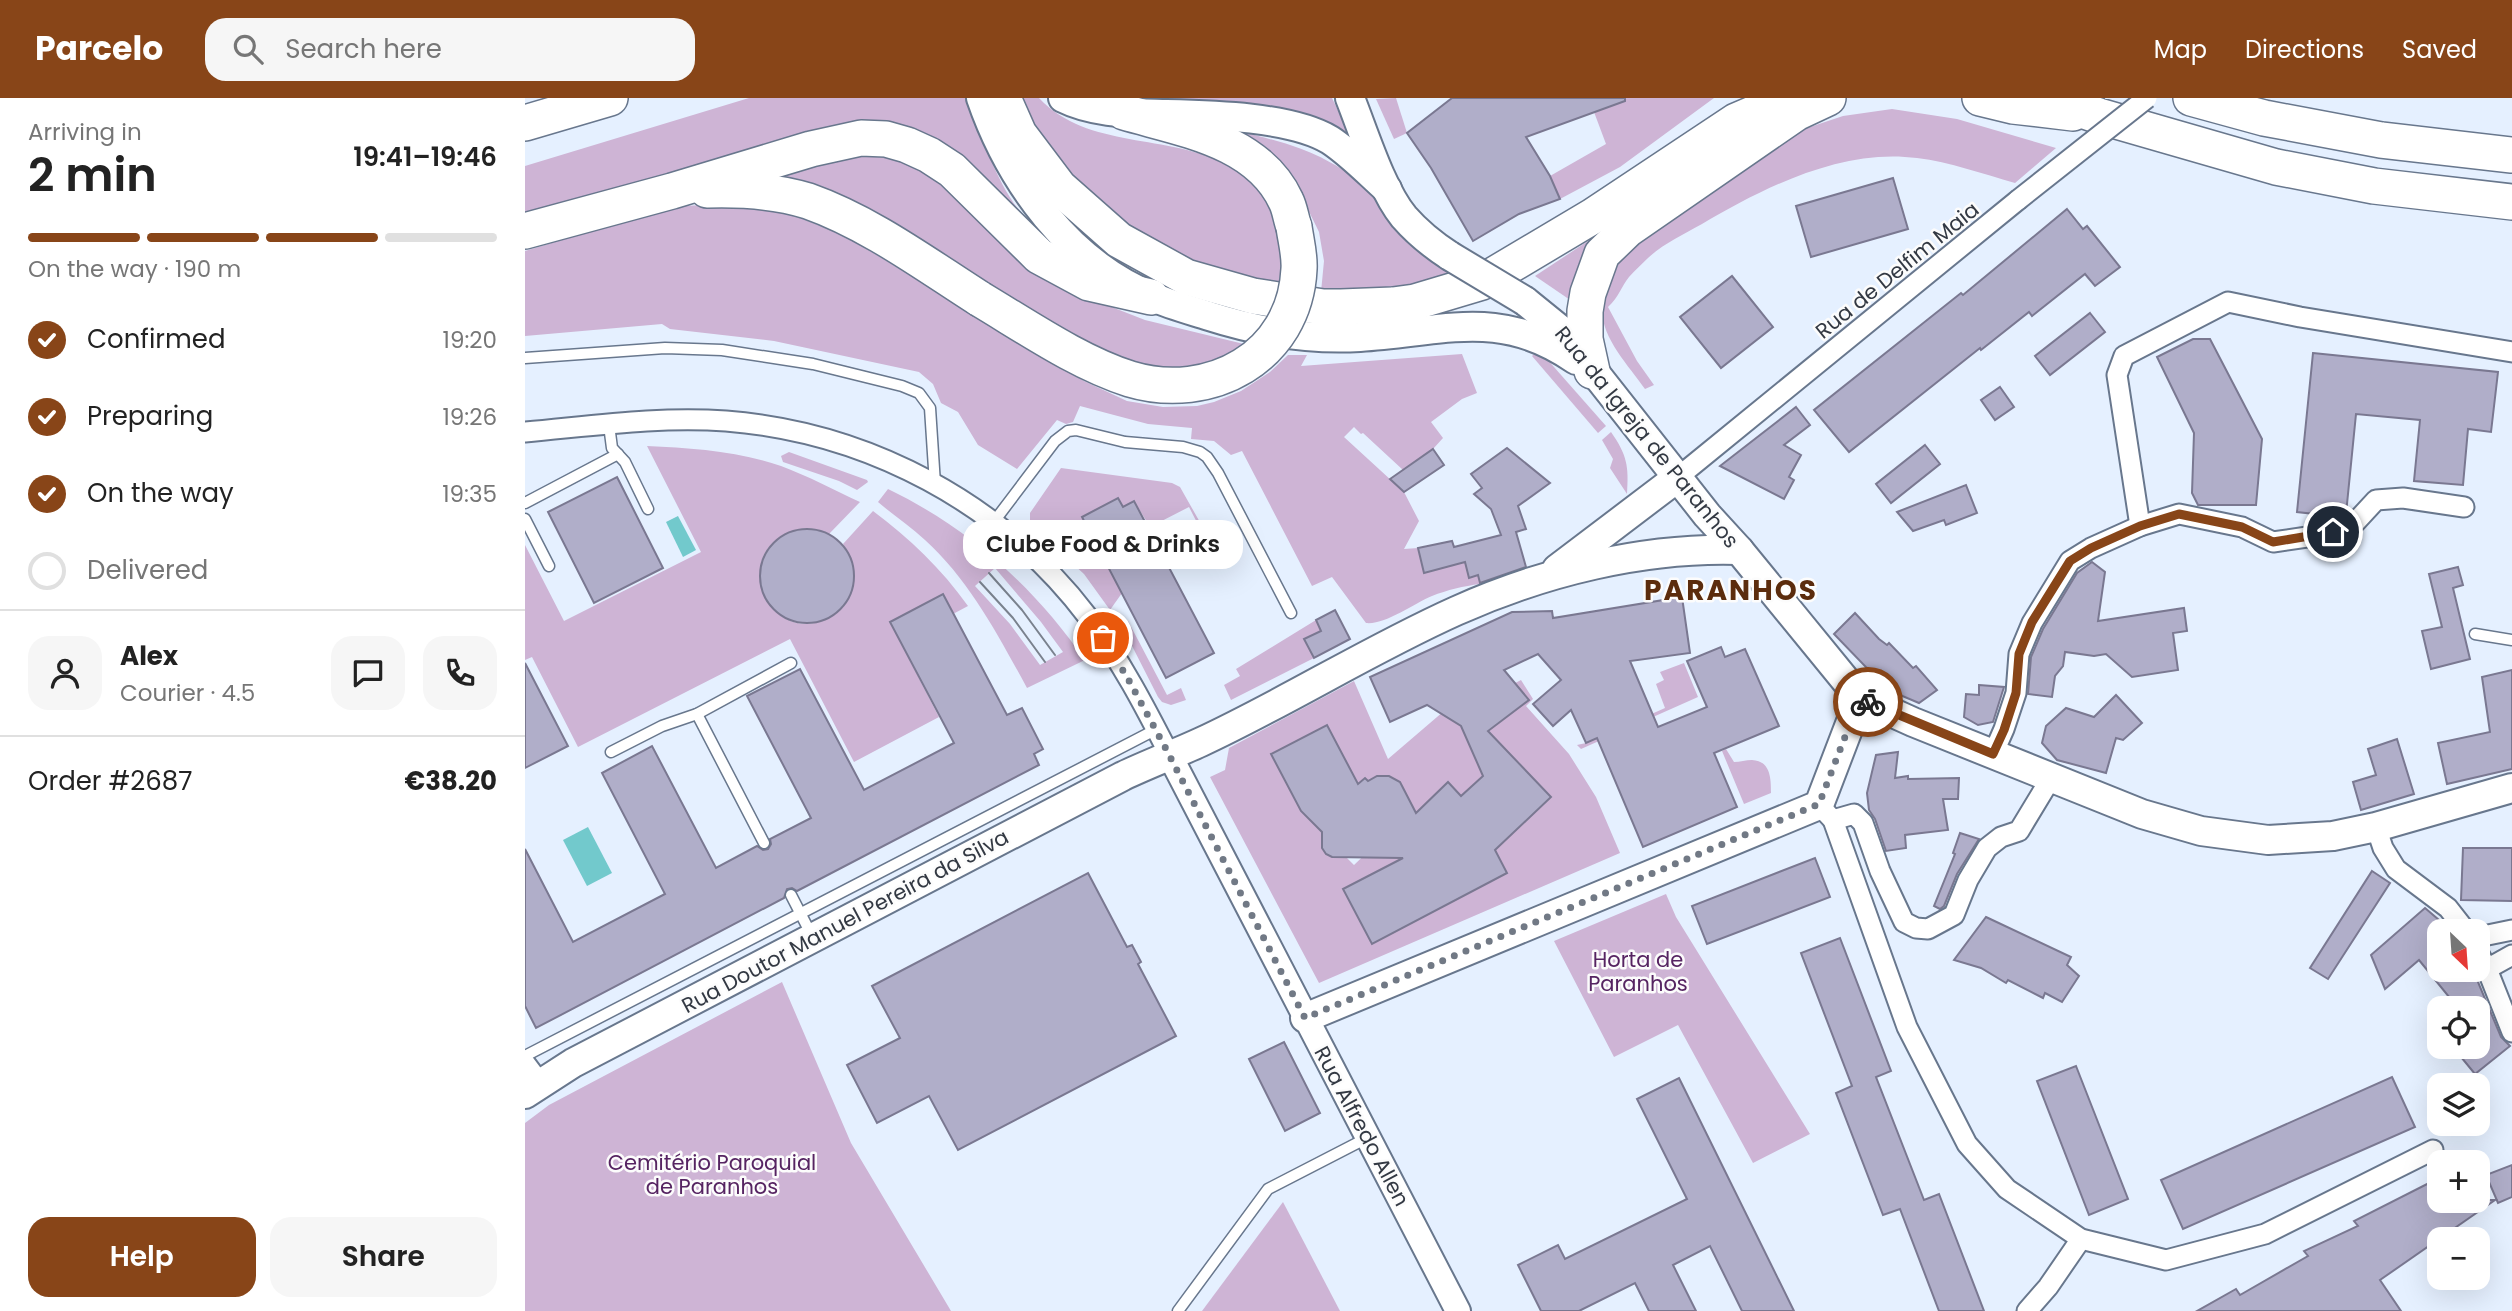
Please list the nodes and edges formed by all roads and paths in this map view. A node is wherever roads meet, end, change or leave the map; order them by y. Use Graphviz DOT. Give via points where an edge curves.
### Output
graph roads {
  1 [pos="610,98"];
  2 [pos="981,98"];
  3 [pos="1003,98"];
  4 [pos="1063,98"];
  5 [pos="1350,98"];
  6 [pos="1802,98"];
  7 [pos="1828,98"];
  8 [pos="1980,98"];
  9 [pos="2048,98"];
  10 [pos="2147,98"];
  11 [pos="2190,98"];
  12 [pos="1124,112"];
  13 [pos="2099,116"];
  14 [pos="525,123"];
  15 [pos="2512,155"];
  16 [pos="1387,189"];
  17 [pos="672,191"];
  18 [pos="2512,202"];
  19 [pos="525,231"];
  20 [pos="1151,297"];
  21 [pos="2512,352"];
  22 [pos="525,358"];
  23 [pos="1593,371"];
  24 [pos="609,425"];
  25 [pos="525,432"];
  26 [pos="618,454"];
  27 [pos="1677,478"];
  28 [pos="935,484"];
  29 [pos="525,503"];
  30 [pos="2464,507"];
  31 [pos="648,509"];
  32 [pos="525,519"];
  33 [pos="993,523"];
  34 [pos="2140,526"];
  35 [pos="1739,550"];
  36 [pos="549,566"];
  37 [pos="1548,576"];
  38 [pos="1291,613"];
  39 [pos="2475,634"];
  40 [pos="2512,639"];
  41 [pos="792,663"];
  42 [pos="1860,698"];
  43 [pos="697,714"];
  44 [pos="1155,730"];
  45 [pos="611,752"];
  46 [pos="1169,754"];
  47 [pos="1993,754"];
  48 [pos="2051,778"];
  49 [pos="2512,788"];
  50 [pos="1826,812"];
  51 [pos="2376,827"];
  52 [pos="764,843"];
  53 [pos="791,895"];
  54 [pos="2457,919"];
  55 [pos="807,926"];
  56 [pos="2512,930"];
  57 [pos="2490,935"];
  58 [pos="2512,955"];
  59 [pos="2490,960"];
  60 [pos="2490,978"];
  61 [pos="1305,1018"];
  62 [pos="2512,1032"];
  63 [pos="525,1056"];
  64 [pos="530,1080"];
  65 [pos="1368,1137"];
  66 [pos="2427,1153"];
  67 [pos="2081,1239"];
  68 [pos="1178,1311"];
  69 [pos="1458,1311"];
  70 [pos="2027,1311"];
  1 -- 14 [label="highway"];
  2 -- 20 [label="main road" via="1014,173 1050,220 1095,264"];
  3 -- 6 [label="highway" via="1019,134 1059,187 1119,240 1186,277 1253,296 1323,307 1415,302 1482,282 1593,216 1736,121"];
  4 -- 12 [label="main road"];
  5 -- 16 [label="main road, Rua da Igreja de Paranhos"];
  7 -- 23 [label="highway" via="1796,113 1628,229 1602,254 1585,311 1585,339"];
  8 -- 13 [label="highway"];
  9 -- 13 [label="highway"];
  10 -- 27 [label="street, Rua de Delfim Maia, bridge"];
  11 -- 15 [label="highway" via="2264,118 2381,140"];
  12 -- 16 [label="main road" via="1218,115 1286,125 1329,140"];
  12 -- 17 [label="highway, bridge" via="1203,135 1246,154 1269,175 1286,201 1299,268 1284,324 1262,353 1212,381 1161,385 1109,372 856,221 806,201 742,189"];
  13 -- 18 [label="highway" via="2276,167 2374,186"];
  16 -- 23 [label="main road, Rua da Igreja de Paranhos, bridge" via="1402,215 1426,240 1525,301 1562,331"];
  17 -- 19 [label="highway"];
  17 -- 20 [label="highway" via="811,149 861,138 886,139 929,155 952,170 1039,256 1089,282"];
  20 -- 23 [label="main road" via="1242,326 1296,336 1361,337 1460,326 1505,328 1556,346"];
  21 -- 34 [label="street" via="2228,302 2124,356 2117,374"];
  22 -- 28 [label="lane" via="665,348 722,350 788,359 902,387 919,393 930,408"];
  23 -- 27 [label="main road, Rua da Igreja de Paranhos"];
  24 -- 25 [label="street"];
  24 -- 26 [label="lane" via="612,448"];
  24 -- 28 [label="street" via="696,420 809,434 869,453"];
  26 -- 29 [label="lane"];
  26 -- 31 [label="lane"];
  27 -- 35 [label="main road, Rua da Igreja de Paranhos"];
  27 -- 37 [label="main road"];
  28 -- 33 [label="street"];
  30 -- 34 [label="street" via="2403,498 2375,500 2351,527 2273,542 2242,527 2179,514"];
  32 -- 36 [label="lane"];
  33 -- 38 [label="lane" via="1055,441 1068,431 1200,452 1219,473"];
  33 -- 44 [label="street" via="1045,569 1088,617"];
  34 -- 47 [label="street" via="2070,561 2051,590 2019,654 2016,693"];
  35 -- 37 [label="main road" via="1683,551"];
  35 -- 42 [label="main road, Rua da Igreja de Paranhos"];
  37 -- 46 [label="main road, Rua Doutor Manuel Pereira da Silva" via="1450,614"];
  39 -- 40 [label="lane"];
  41 -- 43 [label="lane"];
  42 -- 47 [label="main road"];
  42 -- 50 [label="main road"];
  43 -- 45 [label="lane"];
  43 -- 52 [label="lane"];
  44 -- 46 [label="street"];
  44 -- 55 [label="lane"];
  46 -- 55 [label="main road, Rua Doutor Manuel Pereira da Silva"];
  46 -- 61 [label="street, Rua Alfredo Allen"];
  47 -- 48 [label="main road"];
  48 -- 50 [label="street" via="2019,831 1987,848 1954,915 1928,929 1905,922 1863,823 1854,814"];
  48 -- 51 [label="main road" via="2142,814 2201,831 2268,840 2333,836"];
  49 -- 51 [label="main road"];
  50 -- 61 [label="main road"];
  50 -- 67 [label="street" via="1907,1027 1967,1144 2007,1189"];
  51 -- 54 [label="street" via="2396,869"];
  53 -- 55 [label="lane"];
  55 -- 63 [label="lane"];
  55 -- 64 [label="main road, Rua Doutor Manuel Pereira da Silva" via="585,1057"];
  56 -- 57 [label="street"];
  58 -- 59 [label="street"];
  60 -- 62 [label="street"];
  61 -- 65 [label="street, Rua Alfredo Allen"];
  65 -- 68 [label="lane" via="1268,1189"];
  65 -- 69 [label="street, Rua Alfredo Allen"];
  66 -- 67 [label="street" via="2265,1234 2166,1260"];
  67 -- 70 [label="street"];
}
